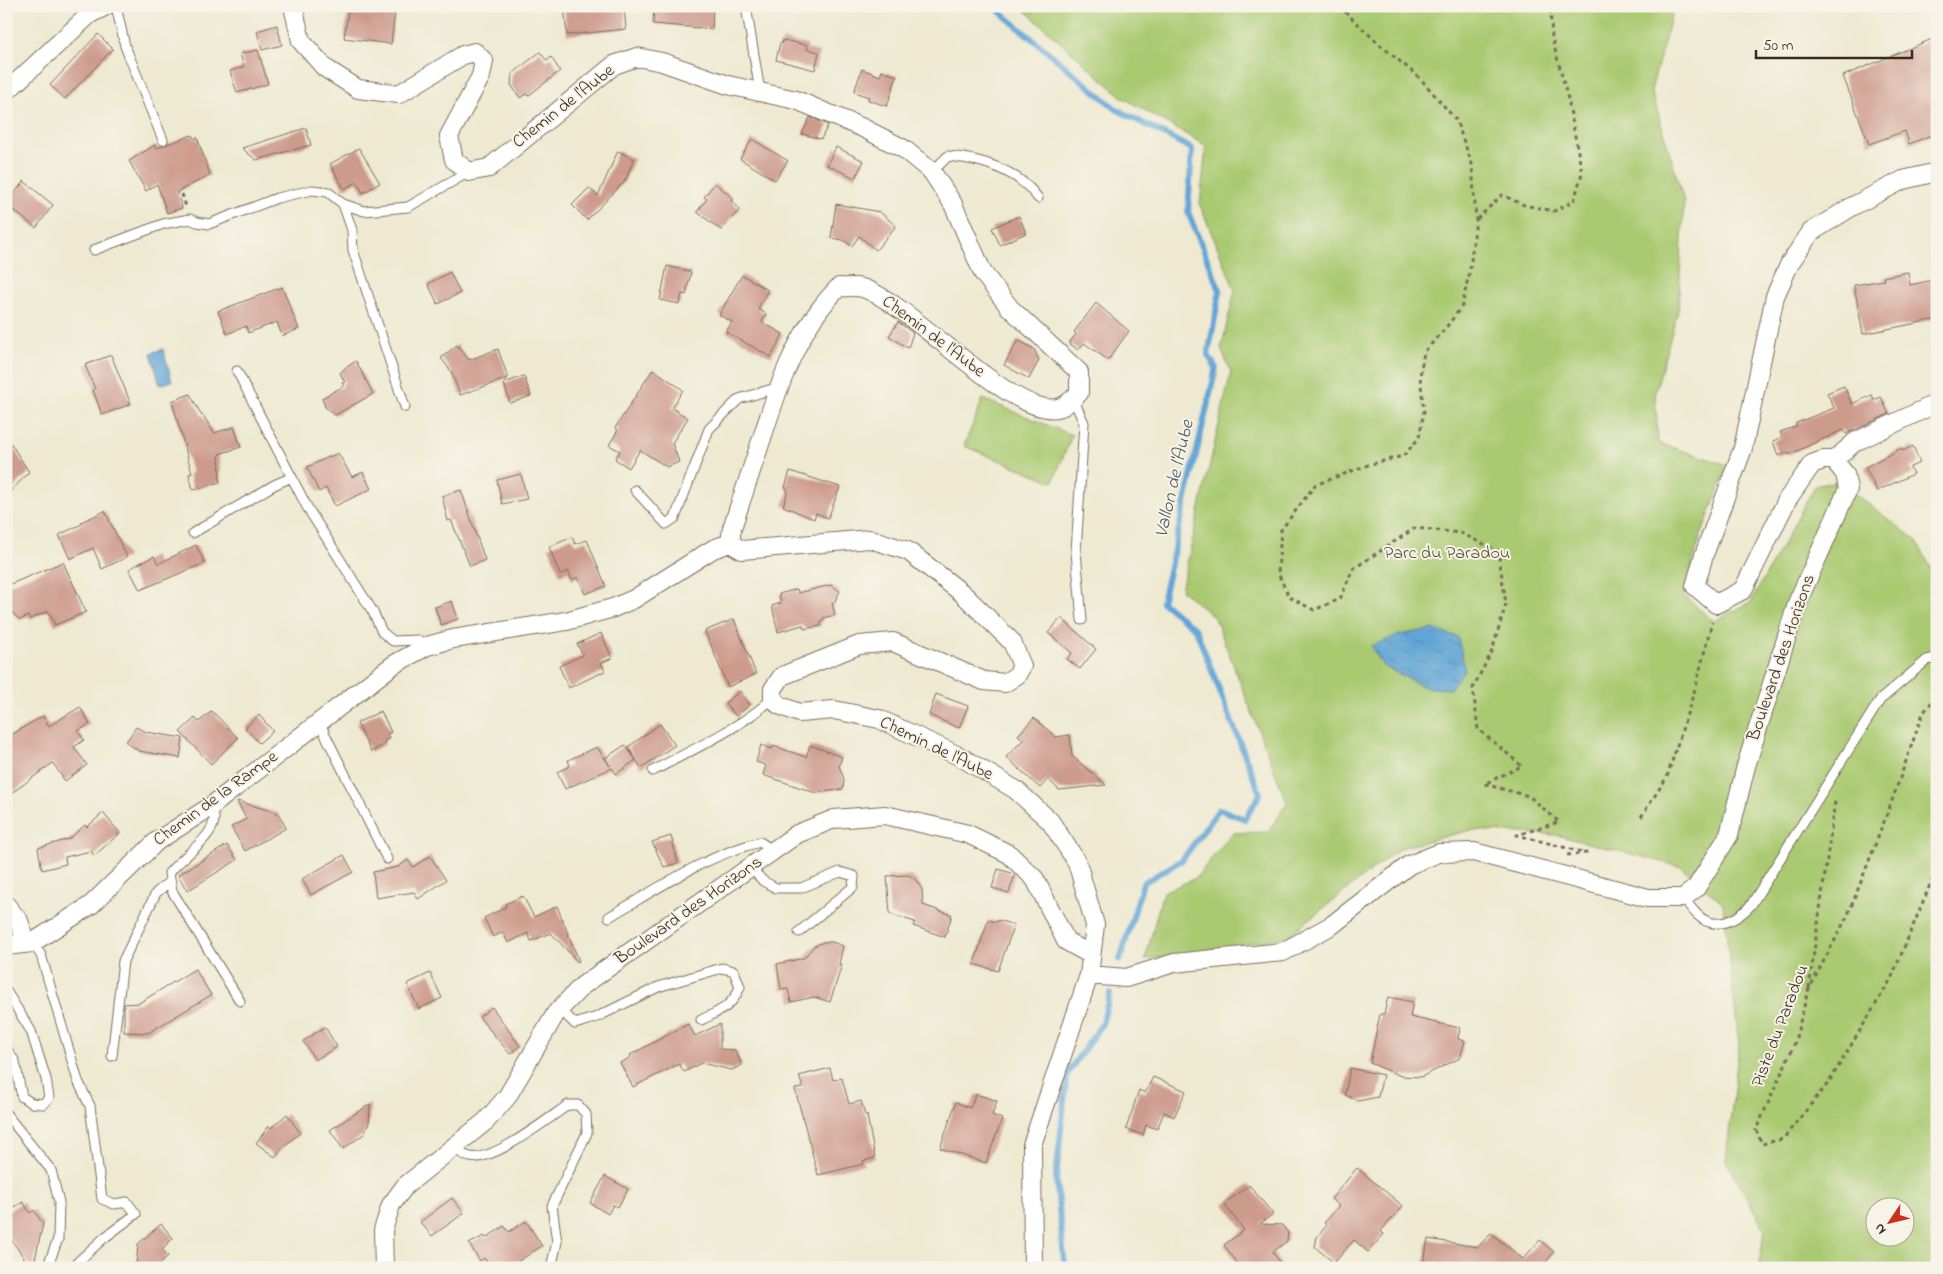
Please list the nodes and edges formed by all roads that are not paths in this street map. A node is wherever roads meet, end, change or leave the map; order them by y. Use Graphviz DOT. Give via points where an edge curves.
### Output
graph roads {
  1 [pos="106,6"];
  2 [pos="116,6"];
  3 [pos="293,6"];
  4 [pos="746,6"];
  5 [pos="6,92"];
  6 [pos="760,92"];
  7 [pos="163,140"];
  8 [pos="469,172"];
  9 [pos="932,172"];
  10 [pos="1937,172"];
  11 [pos="1038,198"];
  12 [pos="343,204"];
  13 [pos="94,250"];
  14 [pos="237,371"];
  15 [pos="779,387"];
  16 [pos="1073,398"];
  17 [pos="1937,403"];
  18 [pos="405,407"];
  19 [pos="1834,460"];
  20 [pos="292,477"];
  21 [pos="635,490"];
  22 [pos="193,533"];
  23 [pos="730,543"];
  24 [pos="1082,620"];
  25 [pos="426,646"];
  26 [pos="1937,658"];
  27 [pos="773,698"];
  28 [pos="319,722"];
  29 [pos="653,771"];
  30 [pos="210,807"];
  31 [pos="774,851"];
  32 [pos="387,859"];
  33 [pos="750,868"];
  34 [pos="170,882"];
  35 [pos="1683,898"];
  36 [pos="6,904"];
  37 [pos="609,916"];
  38 [pos="799,932"];
  39 [pos="29,943"];
  40 [pos="6,946"];
  41 [pos="1091,955"];
  42 [pos="1089,975"];
  43 [pos="6,991"];
  44 [pos="240,1001"];
  45 [pos="560,1008"];
  46 [pos="702,1020"];
  47 [pos="6,1048"];
  48 [pos="112,1056"];
  49 [pos="6,1114"];
  50 [pos="453,1148"];
  51 [pos="47,1268"];
  52 [pos="71,1268"];
  53 [pos="384,1268"];
  54 [pos="551,1268"];
  55 [pos="1033,1268"];
  1 -- 5 [label="street" via="90,14"];
  2 -- 7 [label="lane" via="125,46"];
  3 -- 8 [label="street" via="301,41 325,68 358,89 399,94 462,55 475,52 484,61 481,76 449,136 454,160"];
  4 -- 6 [label="lane"];
  6 -- 8 [label="street, Chemin de l'Aube" via="728,85 662,62 637,58 614,65 488,168"];
  6 -- 9 [label="street, Chemin de l'Aube" via="796,100 863,128 904,149"];
  8 -- 12 [label="lane" via="408,207 364,211"];
  9 -- 11 [label="lane" via="948,156 971,158 1013,174"];
  9 -- 16 [label="street, Chemin de l'Aube" via="953,204 984,273 1010,308 1080,372 1080,393"];
  10 -- 19 [label="street" via="1903,180 1844,211 1811,232 1790,264 1775,296 1743,448 1694,586 1716,604 1743,590 1787,500 1812,464"];
  12 -- 13 [label="lane" via="328,192 312,190 276,198 209,224 190,219 163,224"];
  12 -- 18 [label="lane" via="352,230 353,250"];
  14 -- 20 [label="lane, Chemin de la Rampe"];
  15 -- 16 [label="street, Chemin de l'Aube" via="791,356 824,302 839,287 861,288 890,302 1000,387 1037,407 1061,407"];
  15 -- 21 [label="lane" via="739,399 709,429 675,518 666,524"];
  15 -- 23 [label="street, Chemin de l'Aube" via="732,528"];
  16 -- 24 [label="lane" via="1084,423 1076,552"];
  17 -- 19 [label="street" via="1855,442"];
  19 -- 35 [label="street, Boulevard des Horizons" via="1845,474 1848,489 1798,601 1746,766 1729,835 1696,888"];
  20 -- 22 [label="lane"];
  20 -- 25 [label="lane, Chemin de la Rampe" via="382,632 393,640 418,640"];
  23 -- 25 [label="street, Chemin de la Rampe" via="713,549 634,599 612,608 566,621"];
  23 -- 27 [label="street" via="742,550 870,539 908,551 962,593 1012,642 1022,666 1017,675 1005,682 984,681 894,642 859,644 782,676 773,689"];
  25 -- 28 [label="street, Chemin de la Rampe" via="393,665"];
  26 -- 35 [label="lane" via="1927,660 1880,700 1751,905 1740,916 1726,922 1709,923 1698,916"];
  27 -- 29 [label="lane" via="759,711"];
  27 -- 41 [label="street, Chemin de l'Aube" via="779,705 799,713 834,710 879,719 959,756 1016,790 1050,821 1077,862 1095,925"];
  28 -- 30 [label="street, Chemin de la Rampe"];
  28 -- 32 [label="lane"];
  30 -- 34 [label="lane" via="214,819 208,835 176,863 168,873"];
  30 -- 39 [label="street, Chemin de la Rampe" via="157,841 91,905"];
  31 -- 33 [label="street, Boulevard des Horizons"];
  31 -- 37 [label="lane" via="760,842 738,847"];
  31 -- 41 [label="street, Boulevard des Horizons" via="797,834 834,819 886,816 968,834 1009,854 1035,879 1066,941"];
  33 -- 38 [label="lane" via="776,888 801,888 840,872 854,876 853,887"];
  33 -- 45 [label="street, Boulevard des Horizons" via="582,986"];
  34 -- 44 [label="lane" via="172,891"];
  34 -- 48 [label="lane" via="156,893 123,961"];
  35 -- 42 [label="street" via="1648,898 1474,852 1439,853 1408,864 1332,924 1283,952 1174,963 1126,978"];
  36 -- 39 [label="street" via="19,921"];
  39 -- 40 [label="street, Chemin de la Rampe"];
  39 -- 52 [label="lane" via="41,956 78,1080 90,1106 102,1199 114,1204 128,1202 136,1214"];
  41 -- 42 [label="street, Chemin de l'Aube"];
  42 -- 55 [label="street, Chemin de l'Aube" via="1032,1145"];
  43 -- 47 [label="lane" via="33,1039 49,1098 43,1104 32,1103 22,1096 15,1062"];
  45 -- 46 [label="lane" via="575,1024 597,1017 658,987 722,968 734,971 740,987 736,998 727,1008"];
  45 -- 50 [label="street, Boulevard des Horizons" via="507,1097 486,1121"];
  49 -- 51 [label="lane" via="51,1170 59,1202 58,1239"];
  50 -- 53 [label="street, Boulevard des Horizons" via="405,1186 391,1205 383,1230"];
  50 -- 54 [label="lane" via="471,1157 480,1156 520,1139 568,1105 578,1105 586,1114 587,1133 552,1206 557,1242"];
}
